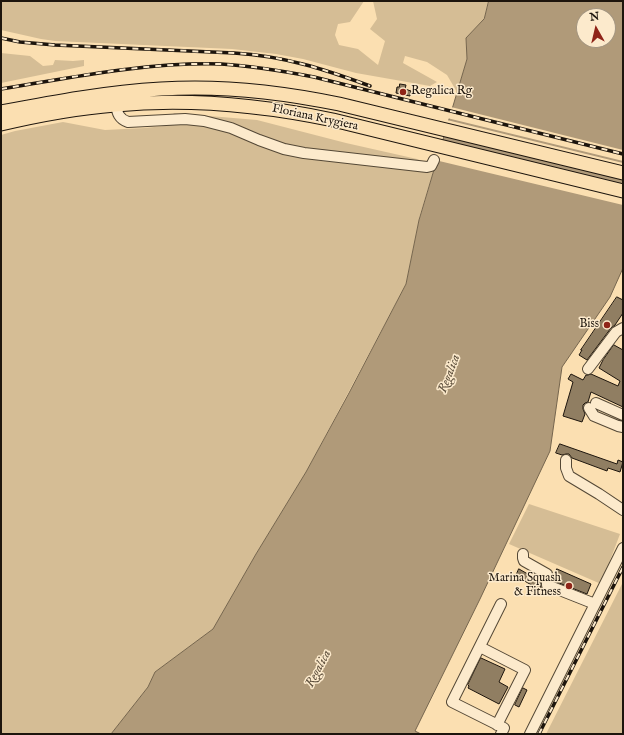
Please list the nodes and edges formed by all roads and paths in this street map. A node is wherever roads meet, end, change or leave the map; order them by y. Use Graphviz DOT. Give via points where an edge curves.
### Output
graph roads {
  1 [pos="116,104"];
  2 [pos="1,112"];
  3 [pos="1,124"];
  4 [pos="434,160"];
  5 [pos="623,173"];
  6 [pos="623,191"];
  7 [pos="623,328"];
  8 [pos="588,369"];
  9 [pos="623,415"];
  10 [pos="623,427"];
  11 [pos="566,460"];
  12 [pos="623,510"];
  13 [pos="623,548"];
  14 [pos="523,554"];
  15 [pos="501,604"];
  16 [pos="595,604"];
  17 [pos="480,647"];
  18 [pos="499,729"];
  19 [pos="530,734"];
  1 -- 3 [label="main road, Floriana Krygiera"];
  1 -- 4 [label="street" via="119,117 128,122 185,119 204,121 231,128 284,149 304,153 427,167 431,166"];
  1 -- 6 [label="main road, Floriana Krygiera" via="207,102 296,113"];
  2 -- 5 [label="main road, Floriana Krygiera" via="122,92 213,88 250,91 339,104"];
  7 -- 8 [label="street" via="616,332"];
  9 -- 10 [label="street" via="593,405 594,416"];
  11 -- 12 [label="street" via="569,476"];
  13 -- 16 [label="street"];
  14 -- 16 [label="street" via="524,561 547,574 547,585"];
  15 -- 17 [label="street"];
  16 -- 19 [label="street"];
  17 -- 18 [label="street" via="525,670"];
  17 -- 18 [label="street" via="452,702"];
}
